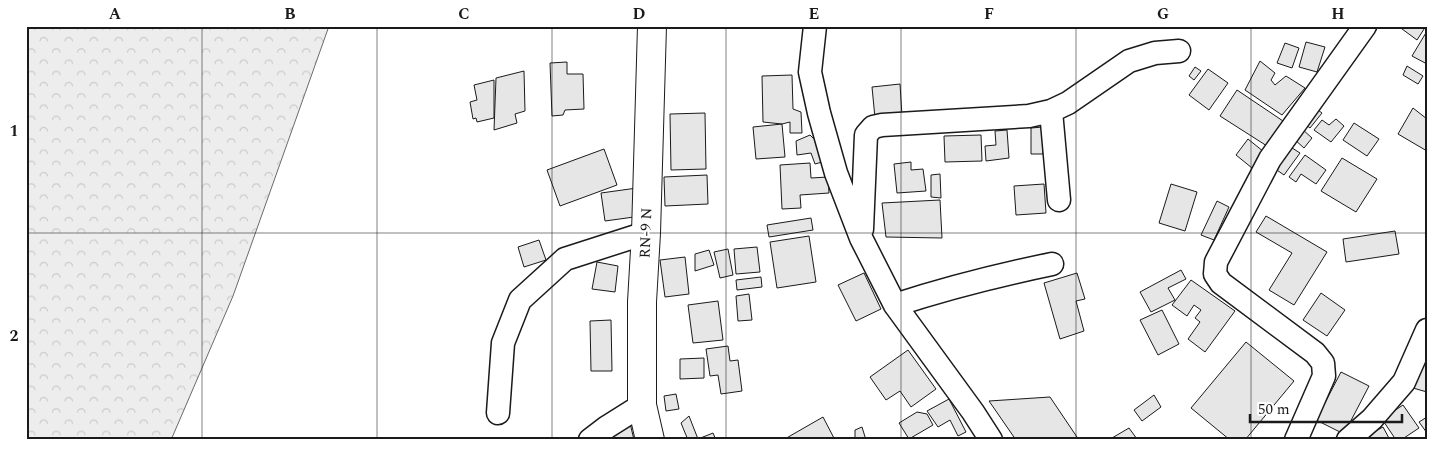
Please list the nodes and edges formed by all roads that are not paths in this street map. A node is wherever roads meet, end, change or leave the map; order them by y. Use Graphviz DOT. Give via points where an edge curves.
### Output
graph roads {
  1 [pos="652,26"];
  2 [pos="815,26"];
  3 [pos="1365,26"];
  4 [pos="1180,51"];
  5 [pos="1051,111"];
  6 [pos="1059,200"];
  7 [pos="646,233"];
  8 [pos="861,238"];
  9 [pos="1052,264"];
  10 [pos="895,305"];
  11 [pos="1427,330"];
  12 [pos="642,404"];
  13 [pos="498,413"];
  14 [pos="590,440"];
  15 [pos="650,440"];
  16 [pos="991,440"];
  17 [pos="1296,440"];
  18 [pos="1348,440"];
  1 -- 7 [label="main road, RN-9 N"];
  2 -- 8 [label="street" via="810,72 836,173"];
  3 -- 17 [label="street" via="1270,159 1216,262 1215,274 1221,283 1315,353 1323,363 1324,376"];
  4 -- 5 [label="street" via="1155,53 1129,61"];
  5 -- 6 [label="street"];
  5 -- 8 [label="street" via="1029,116 873,127 866,135"];
  7 -- 12 [label="main road, RN-9 N"];
  7 -- 13 [label="street" via="564,259 520,300 503,343"];
  8 -- 10 [label="street"];
  9 -- 10 [label="street" via="941,290"];
  10 -- 16 [label="street"];
  11 -- 18 [label="street" via="1404,382 1372,419"];
  12 -- 14 [label="street"];
  12 -- 15 [label="main road, RN-9 N"];
}
